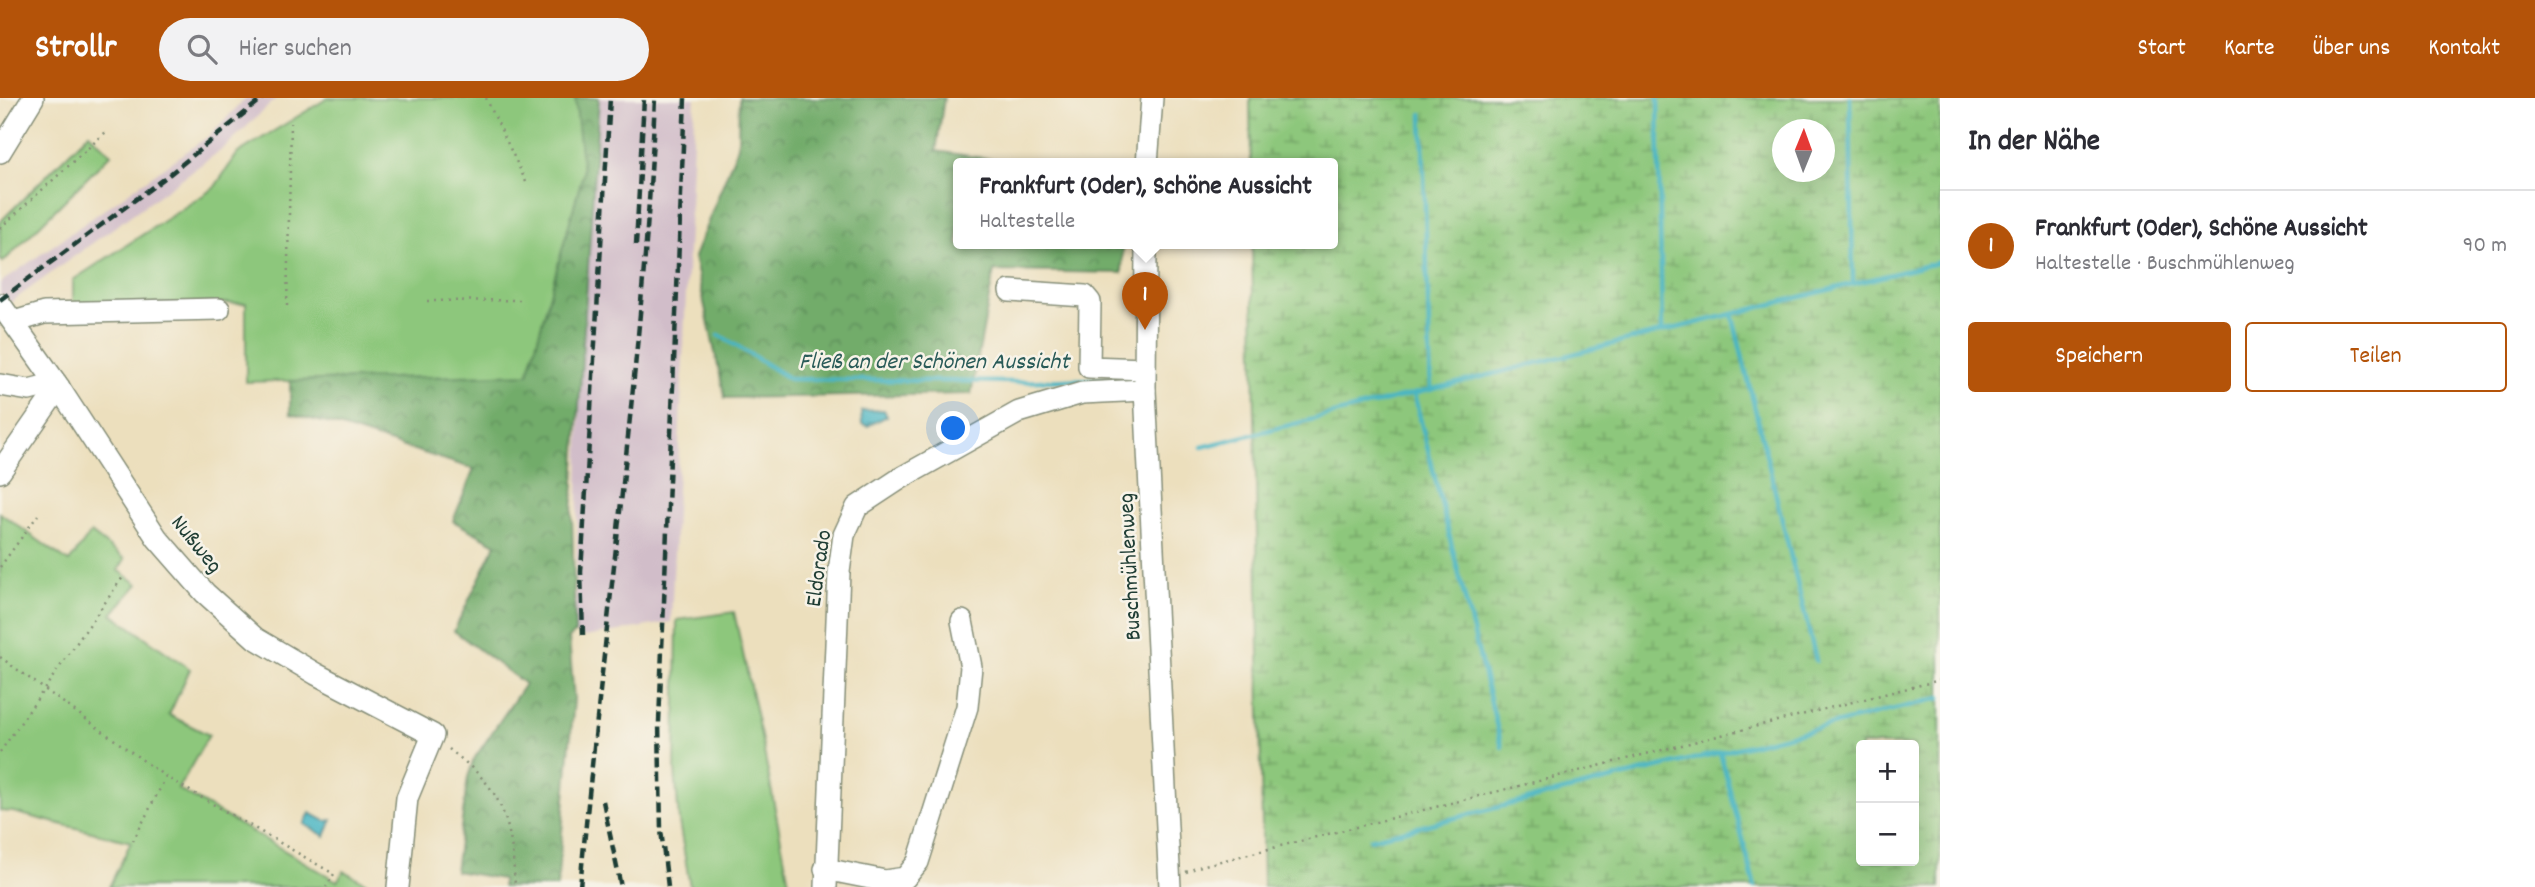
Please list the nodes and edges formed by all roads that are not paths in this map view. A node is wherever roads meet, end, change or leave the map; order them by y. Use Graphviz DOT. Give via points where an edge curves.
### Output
graph roads {
  1 [pos="33,98"];
  2 [pos="1152,98"];
  3 [pos="0,152"];
  4 [pos="1147,158"];
  5 [pos="1146,249"];
  6 [pos="1010,291"];
  7 [pos="0,304"];
  8 [pos="219,309"];
  9 [pos="15,322"];
  10 [pos="1145,379"];
  11 [pos="0,384"];
  12 [pos="58,385"];
  13 [pos="0,472"];
  14 [pos="962,621"];
  15 [pos="825,878"];
  16 [pos="1170,883"];
  17 [pos="398,887"];
  1 -- 3 [label="street"];
  2 -- 4 [label="street"];
  5 -- 10 [label="street, Buschmühlenweg"];
  6 -- 10 [label="street" via="1085,296 1090,302 1089,367"];
  7 -- 9 [label="street, Nußweg"];
  8 -- 9 [label="street" via="44,313"];
  9 -- 12 [label="street, Nußweg"];
  10 -- 15 [label="street, Eldorado" via="1019,412 857,508 844,536 839,572"];
  10 -- 16 [label="street, Buschmühlenweg"];
  11 -- 12 [label="street" via="29,390"];
  12 -- 13 [label="street"];
  12 -- 17 [label="street, Nußweg" via="158,538 205,593 255,638 433,735 407,798"];
  14 -- 15 [label="street, Eldorado" via="971,667 967,707 918,862 905,878"];
}
